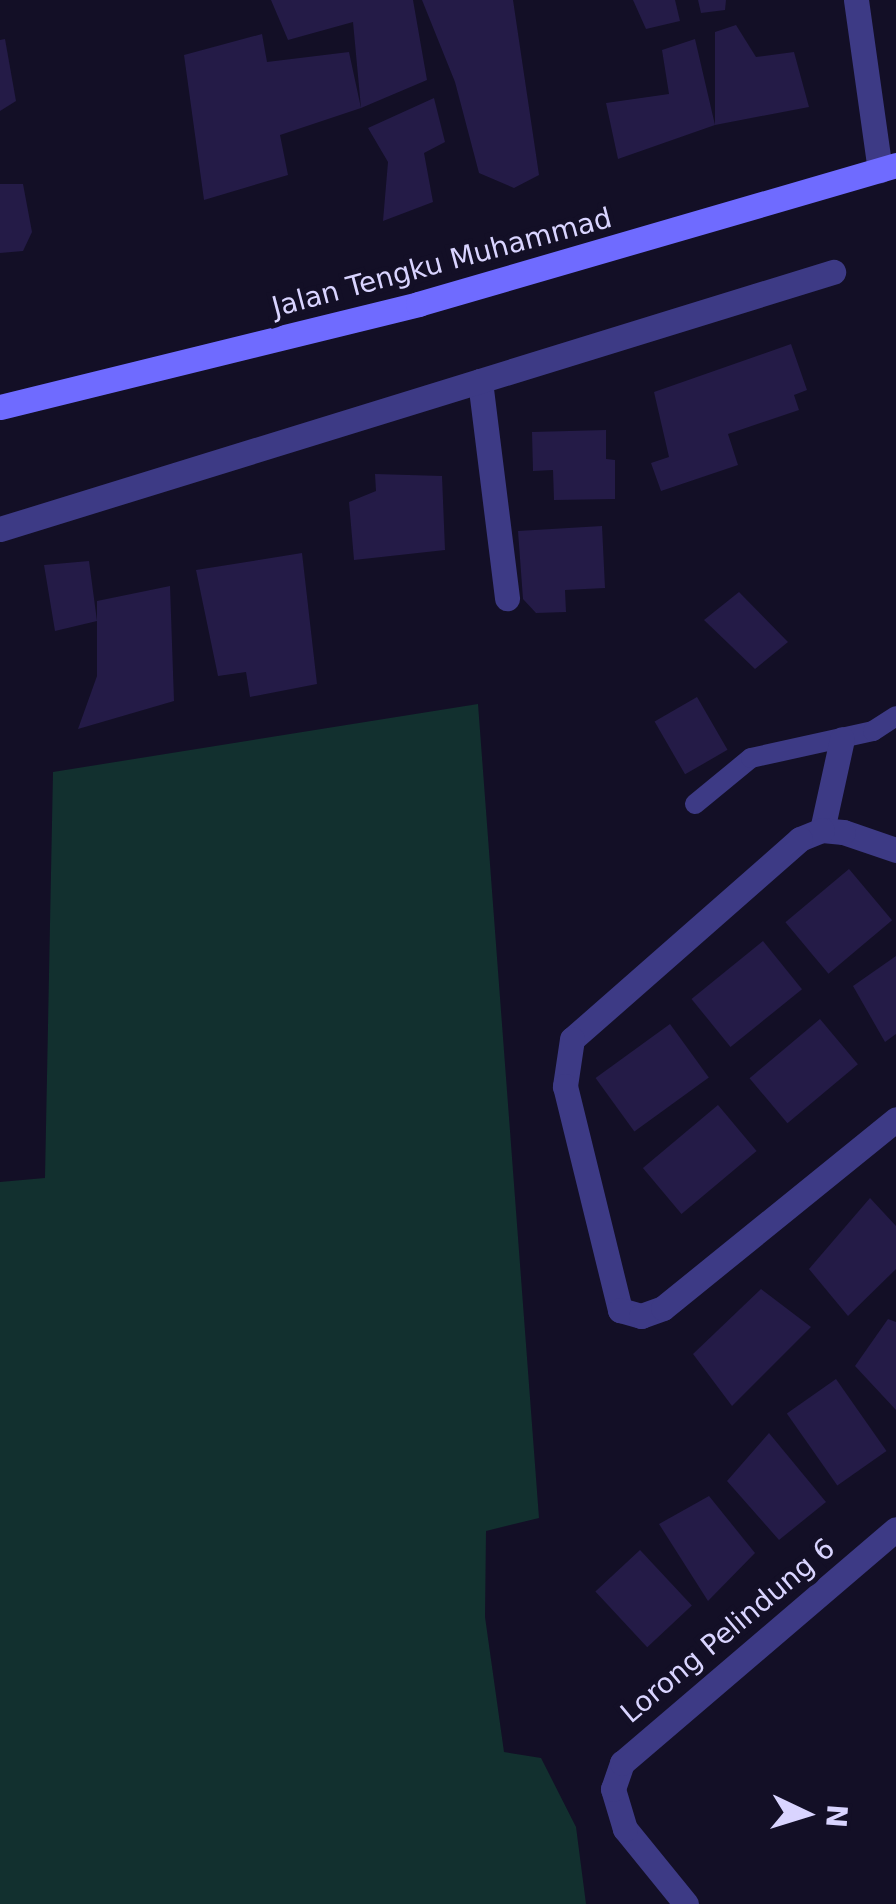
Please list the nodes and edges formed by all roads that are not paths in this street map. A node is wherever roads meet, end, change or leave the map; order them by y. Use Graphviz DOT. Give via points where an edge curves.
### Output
graph roads {
  1 [pos="856,0"];
  2 [pos="888,168"];
  3 [pos="832,272"];
  4 [pos="480,381"];
  5 [pos="0,407"];
  6 [pos="0,529"];
  7 [pos="507,598"];
  8 [pos="896,716"];
  9 [pos="842,739"];
  10 [pos="696,804"];
  11 [pos="822,830"];
  12 [pos="896,850"];
  13 [pos="896,1119"];
  14 [pos="896,1529"];
  15 [pos="686,1904"];
  1 -- 2 [label="street"];
  2 -- 5 [label="main road, Jalan Tengku Muhammad" via="418,304"];
  3 -- 4 [label="street"];
  4 -- 6 [label="street"];
  4 -- 7 [label="street"];
  8 -- 9 [label="lane"];
  9 -- 10 [label="lane" via="751,758"];
  9 -- 11 [label="street"];
  11 -- 12 [label="street"];
  11 -- 13 [label="street" via="776,858 660,958 587,1022 566,1053 565,1086 620,1310 641,1316 663,1308"];
  14 -- 15 [label="street, Lorong Pelindung 6" via="622,1763 613,1789 626,1829"];
}
